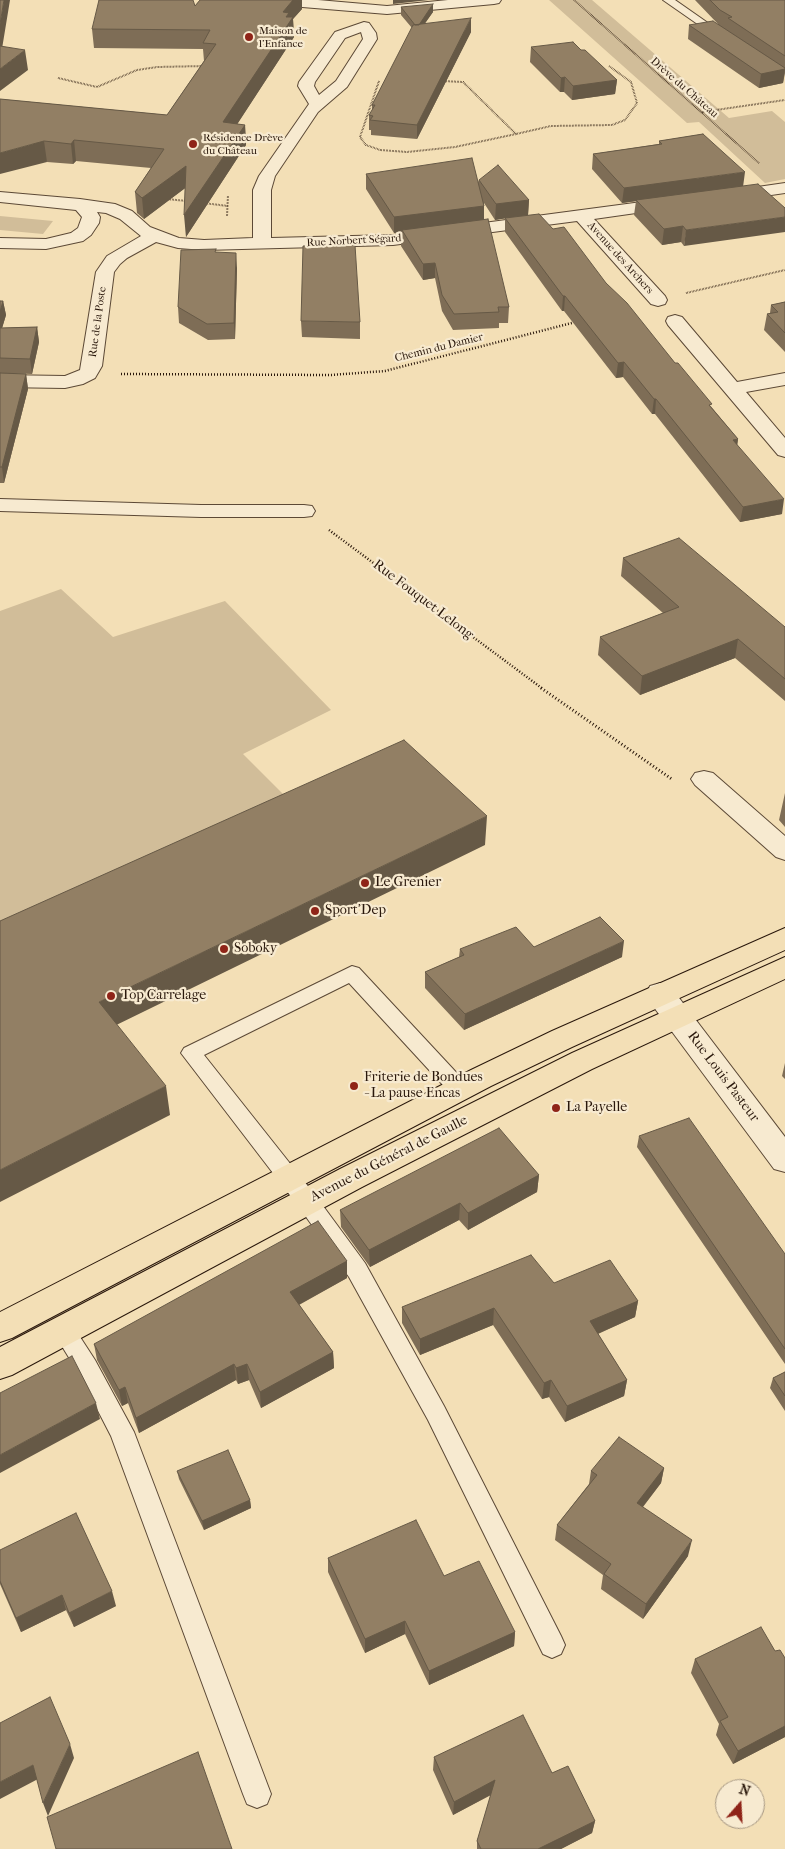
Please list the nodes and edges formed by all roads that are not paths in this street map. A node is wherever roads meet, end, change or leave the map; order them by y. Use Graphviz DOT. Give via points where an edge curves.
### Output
graph roads {
  1 [pos="266,0"];
  2 [pos="494,0"];
  3 [pos="668,0"];
  4 [pos="376,10"];
  5 [pos="364,26"];
  6 [pos="731,42"];
  7 [pos="317,104"];
  8 [pos="785,188"];
  9 [pos="0,197"];
  10 [pos="717,197"];
  11 [pos="688,201"];
  12 [pos="80,204"];
  13 [pos="582,216"];
  14 [pos="154,236"];
  15 [pos="0,243"];
  16 [pos="262,244"];
  17 [pos="658,300"];
  18 [pos="675,321"];
  19 [pos="785,379"];
  20 [pos="0,381"];
  21 [pos="732,388"];
  22 [pos="785,451"];
  23 [pos="0,505"];
  24 [pos="304,511"];
  25 [pos="704,779"];
  26 [pos="785,851"];
  27 [pos="785,938"];
  28 [pos="785,966"];
  29 [pos="668,1005"];
  30 [pos="460,1090"];
  31 [pos="785,1160"];
  32 [pos="288,1177"];
  33 [pos="307,1201"];
  34 [pos="0,1328"];
  35 [pos="63,1330"];
  36 [pos="0,1364"];
  37 [pos="552,1645"];
  38 [pos="257,1794"];
  1 -- 4 [label="street"];
  2 -- 4 [label="street"];
  3 -- 6 [label="lane"];
  4 -- 5 [label="street"];
  5 -- 7 [label="street" via="370,39 339,88"];
  5 -- 7 [label="street" via="340,35 307,82 306,86"];
  7 -- 16 [label="street" via="264,183"];
  8 -- 10 [label="street"];
  9 -- 12 [label="street, Rue Norbert Ségard"];
  11 -- 13 [label="street, Rue Norbert Ségard"];
  12 -- 14 [label="street, Rue Norbert Ségard" via="118,211"];
  12 -- 15 [label="street" via="88,211 90,223 77,237 46,244"];
  13 -- 16 [label="street, Rue Norbert Ségard" via="393,240"];
  13 -- 17 [label="street, Avenue des Archers"];
  14 -- 16 [label="street, Rue Norbert Ségard" via="189,244"];
  14 -- 20 [label="street, Rue de la Poste" via="130,248 108,266 88,374 65,382"];
  18 -- 21 [label="street"];
  19 -- 21 [label="street"];
  21 -- 22 [label="street"];
  23 -- 24 [label="street"];
  25 -- 26 [label="street"];
  27 -- 29 [label="main road, Avenue du Général de Gaulle"];
  28 -- 29 [label="main road, Avenue du Général de Gaulle"];
  29 -- 30 [label="main road, Avenue du Général de Gaulle" via="562,1039"];
  29 -- 31 [label="street, Rue Louis Pasteur"];
  29 -- 33 [label="main road, Avenue du Général de Gaulle" via="582,1061"];
  30 -- 32 [label="main road, Avenue du Général de Gaulle"];
  30 -- 32 [label="lane" via="352,973 191,1053"];
  32 -- 33 [label="lane"];
  32 -- 34 [label="main road, Avenue du Général de Gaulle"];
  33 -- 35 [label="main road, Avenue du Général de Gaulle"];
  33 -- 37 [label="lane" via="347,1255 372,1296 436,1413"];
  35 -- 36 [label="main road, Avenue du Général de Gaulle"];
  35 -- 38 [label="lane" via="122,1432"];
}
